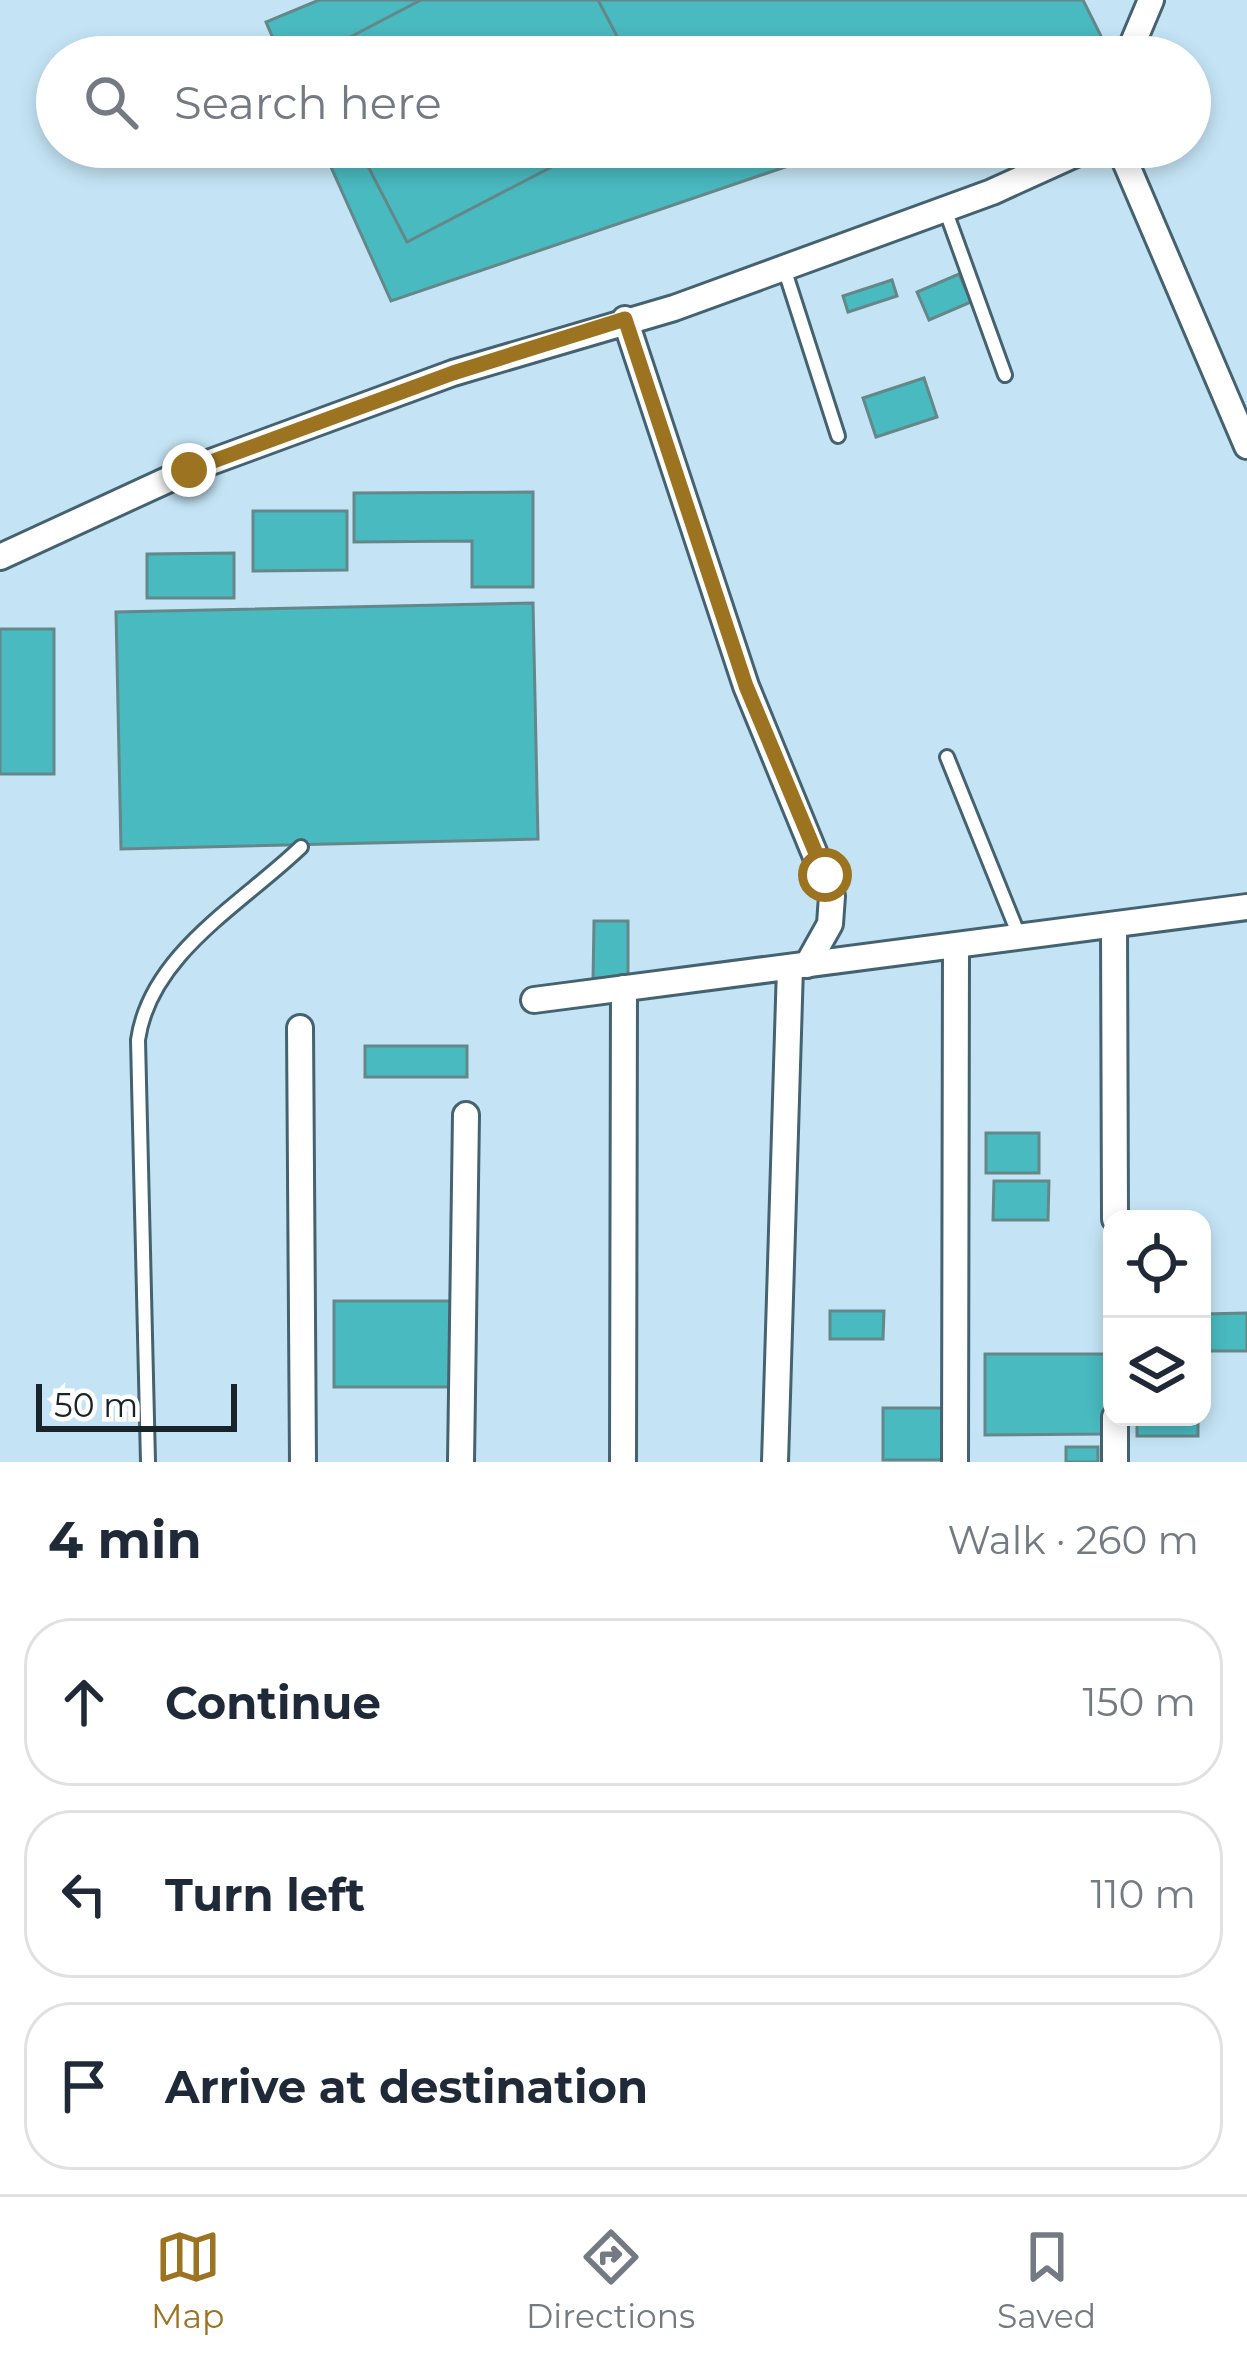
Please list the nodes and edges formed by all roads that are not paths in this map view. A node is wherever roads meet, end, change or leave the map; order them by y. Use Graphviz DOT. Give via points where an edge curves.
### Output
graph roads {
  1 [pos="1151,0"];
  2 [pos="1136,36"];
  3 [pos="1042,168"];
  4 [pos="1128,168"];
  5 [pos="945,209"];
  6 [pos="784,268"];
  7 [pos="625,319"];
  8 [pos="1004,375"];
  9 [pos="838,436"];
  10 [pos="1247,446"];
  11 [pos="0,556"];
  12 [pos="947,757"];
  13 [pos="302,847"];
  14 [pos="1247,907"];
  15 [pos="1114,925"];
  16 [pos="1020,938"];
  17 [pos="956,946"];
  18 [pos="799,966"];
  19 [pos="624,988"];
  20 [pos="534,1000"];
  21 [pos="300,1028"];
  22 [pos="466,1115"];
  23 [pos="1114,1210"];
  24 [pos="1115,1426"];
  25 [pos="148,1462"];
  26 [pos="303,1462"];
  27 [pos="460,1462"];
  28 [pos="623,1462"];
  29 [pos="775,1462"];
  30 [pos="955,1462"];
  31 [pos="1115,1462"];
  1 -- 2 [label="street"];
  3 -- 5 [label="street"];
  4 -- 10 [label="street"];
  5 -- 6 [label="street"];
  5 -- 8 [label="lane"];
  6 -- 7 [label="street"];
  6 -- 9 [label="lane"];
  7 -- 11 [label="street" via="189,470"];
  7 -- 18 [label="street" via="746,686 832,896 830,924"];
  12 -- 16 [label="lane"];
  13 -- 25 [label="lane" via="194,941 143,1005"];
  14 -- 15 [label="street"];
  15 -- 16 [label="street"];
  15 -- 23 [label="street"];
  16 -- 17 [label="street"];
  17 -- 18 [label="street"];
  17 -- 30 [label="street"];
  18 -- 19 [label="street"];
  18 -- 29 [label="street"];
  19 -- 20 [label="street"];
  19 -- 28 [label="street"];
  21 -- 26 [label="street"];
  22 -- 27 [label="street"];
  24 -- 31 [label="street"];
}
